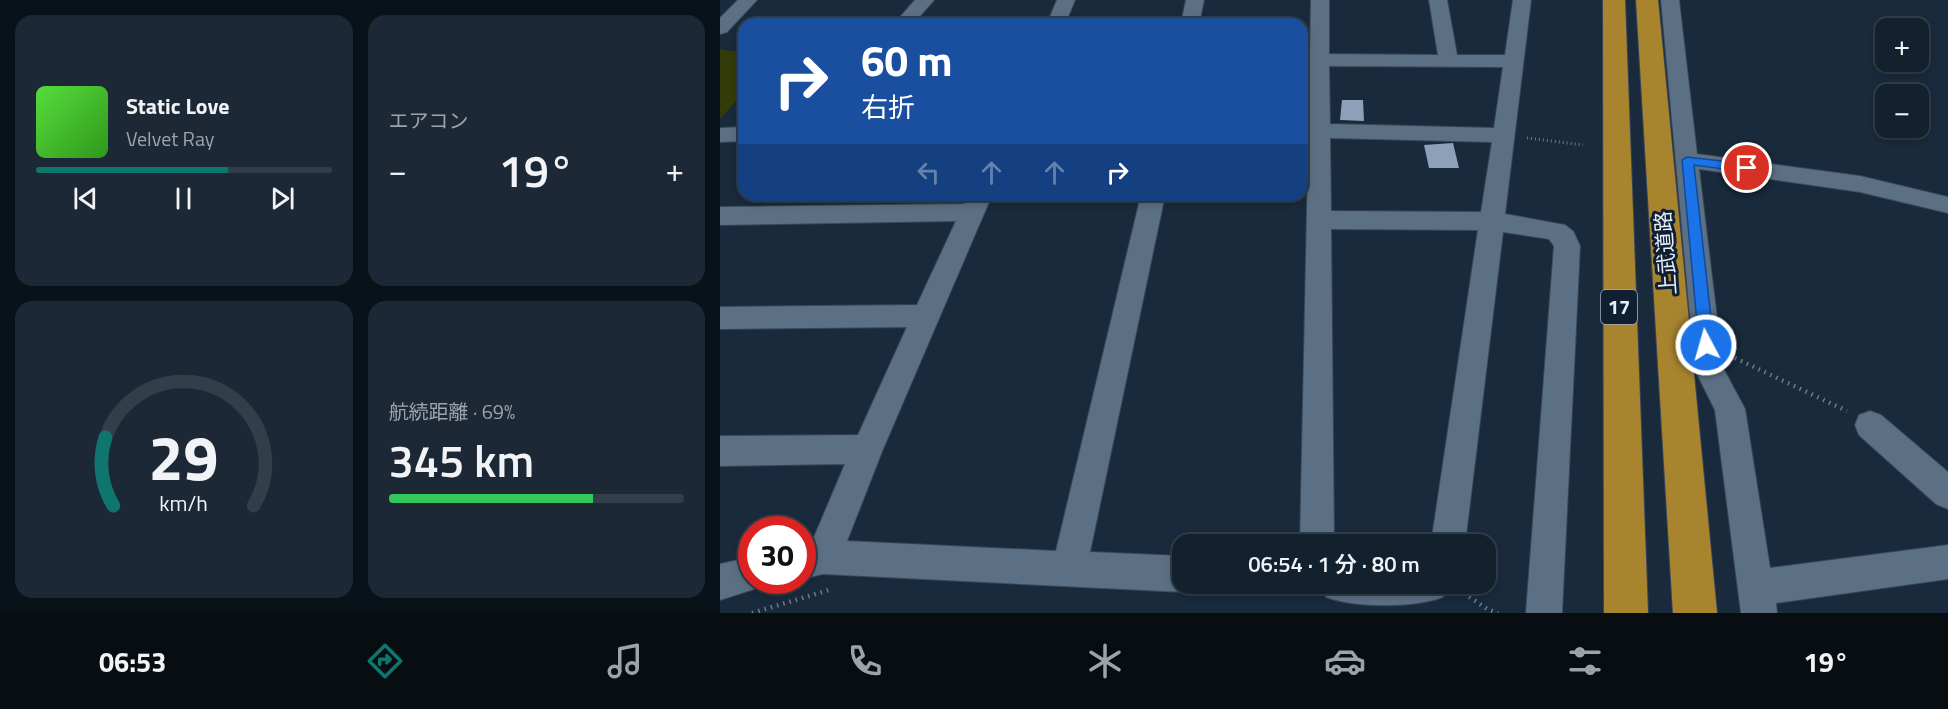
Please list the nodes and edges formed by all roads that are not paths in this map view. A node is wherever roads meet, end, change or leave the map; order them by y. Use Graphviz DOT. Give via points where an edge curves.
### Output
graph roads {
  1 [pos="748,0"];
  2 [pos="756,0"];
  3 [pos="925,0"];
  4 [pos="1066,0"];
  5 [pos="1195,0"];
  6 [pos="1320,0"];
  7 [pos="1438,0"];
  8 [pos="1522,0"];
  9 [pos="1614,0"];
  10 [pos="1647,0"];
  11 [pos="1670,0"];
  12 [pos="908,18"];
  13 [pos="1058,18"];
  14 [pos="1191,18"];
  15 [pos="725,30"];
  16 [pos="1448,59"];
  17 [pos="1311,60"];
  18 [pos="1513,61"];
  19 [pos="1320,131"];
  20 [pos="738,134"];
  21 [pos="720,135"];
  22 [pos="1511,136"];
  23 [pos="1687,160"];
  24 [pos="1152,201"];
  25 [pos="976,203"];
  26 [pos="1948,205"];
  27 [pos="720,216"];
  28 [pos="1320,220"];
  29 [pos="1491,221"];
  30 [pos="1669,290"];
  31 [pos="1702,297"];
  32 [pos="927,316"];
  33 [pos="720,318"];
  34 [pos="1870,425"];
  35 [pos="867,449"];
  36 [pos="720,451"];
  37 [pos="1948,493"];
  38 [pos="1317,534"];
  39 [pos="1449,534"];
  40 [pos="816,553"];
  41 [pos="816,559"];
  42 [pos="1948,562"];
  43 [pos="1070,566"];
  44 [pos="1172,573"];
  45 [pos="738,578"];
  46 [pos="720,582"];
  47 [pos="1756,599"];
  48 [pos="1544,613"];
  49 [pos="1626,613"];
  50 [pos="1695,613"];
  1 -- 2 [label="street"];
  1 -- 15 [label="street"];
  3 -- 12 [label="street"];
  4 -- 13 [label="street"];
  5 -- 14 [label="street"];
  6 -- 17 [label="street"];
  7 -- 16 [label="street"];
  8 -- 18 [label="street"];
  9 -- 49 [label="highway, 17"];
  10 -- 30 [label="highway, 上武道路 / 17"];
  11 -- 23 [label="street"];
  16 -- 17 [label="street"];
  16 -- 18 [label="street"];
  17 -- 19 [label="street"];
  18 -- 22 [label="street"];
  19 -- 22 [label="street"];
  19 -- 28 [label="street"];
  20 -- 21 [label="street"];
  22 -- 29 [label="street"];
  23 -- 26 [label="street" via="1860,184"];
  23 -- 31 [label="street"];
  24 -- 43 [label="street"];
  25 -- 27 [label="street"];
  25 -- 32 [label="street"];
  28 -- 29 [label="street"];
  28 -- 38 [label="street"];
  29 -- 39 [label="street"];
  29 -- 48 [label="street" via="1556,231 1567,246"];
  30 -- 31 [label="street"];
  30 -- 50 [label="highway, 上武道路 / 17"];
  31 -- 47 [label="street" via="1709,370 1730,409"];
  32 -- 33 [label="street"];
  32 -- 35 [label="street"];
  34 -- 37 [label="street"];
  35 -- 36 [label="street"];
  35 -- 40 [label="street"];
  41 -- 43 [label="street"];
  42 -- 47 [label="street" via="1773,586"];
  43 -- 44 [label="street"];
  45 -- 46 [label="street"];
}
